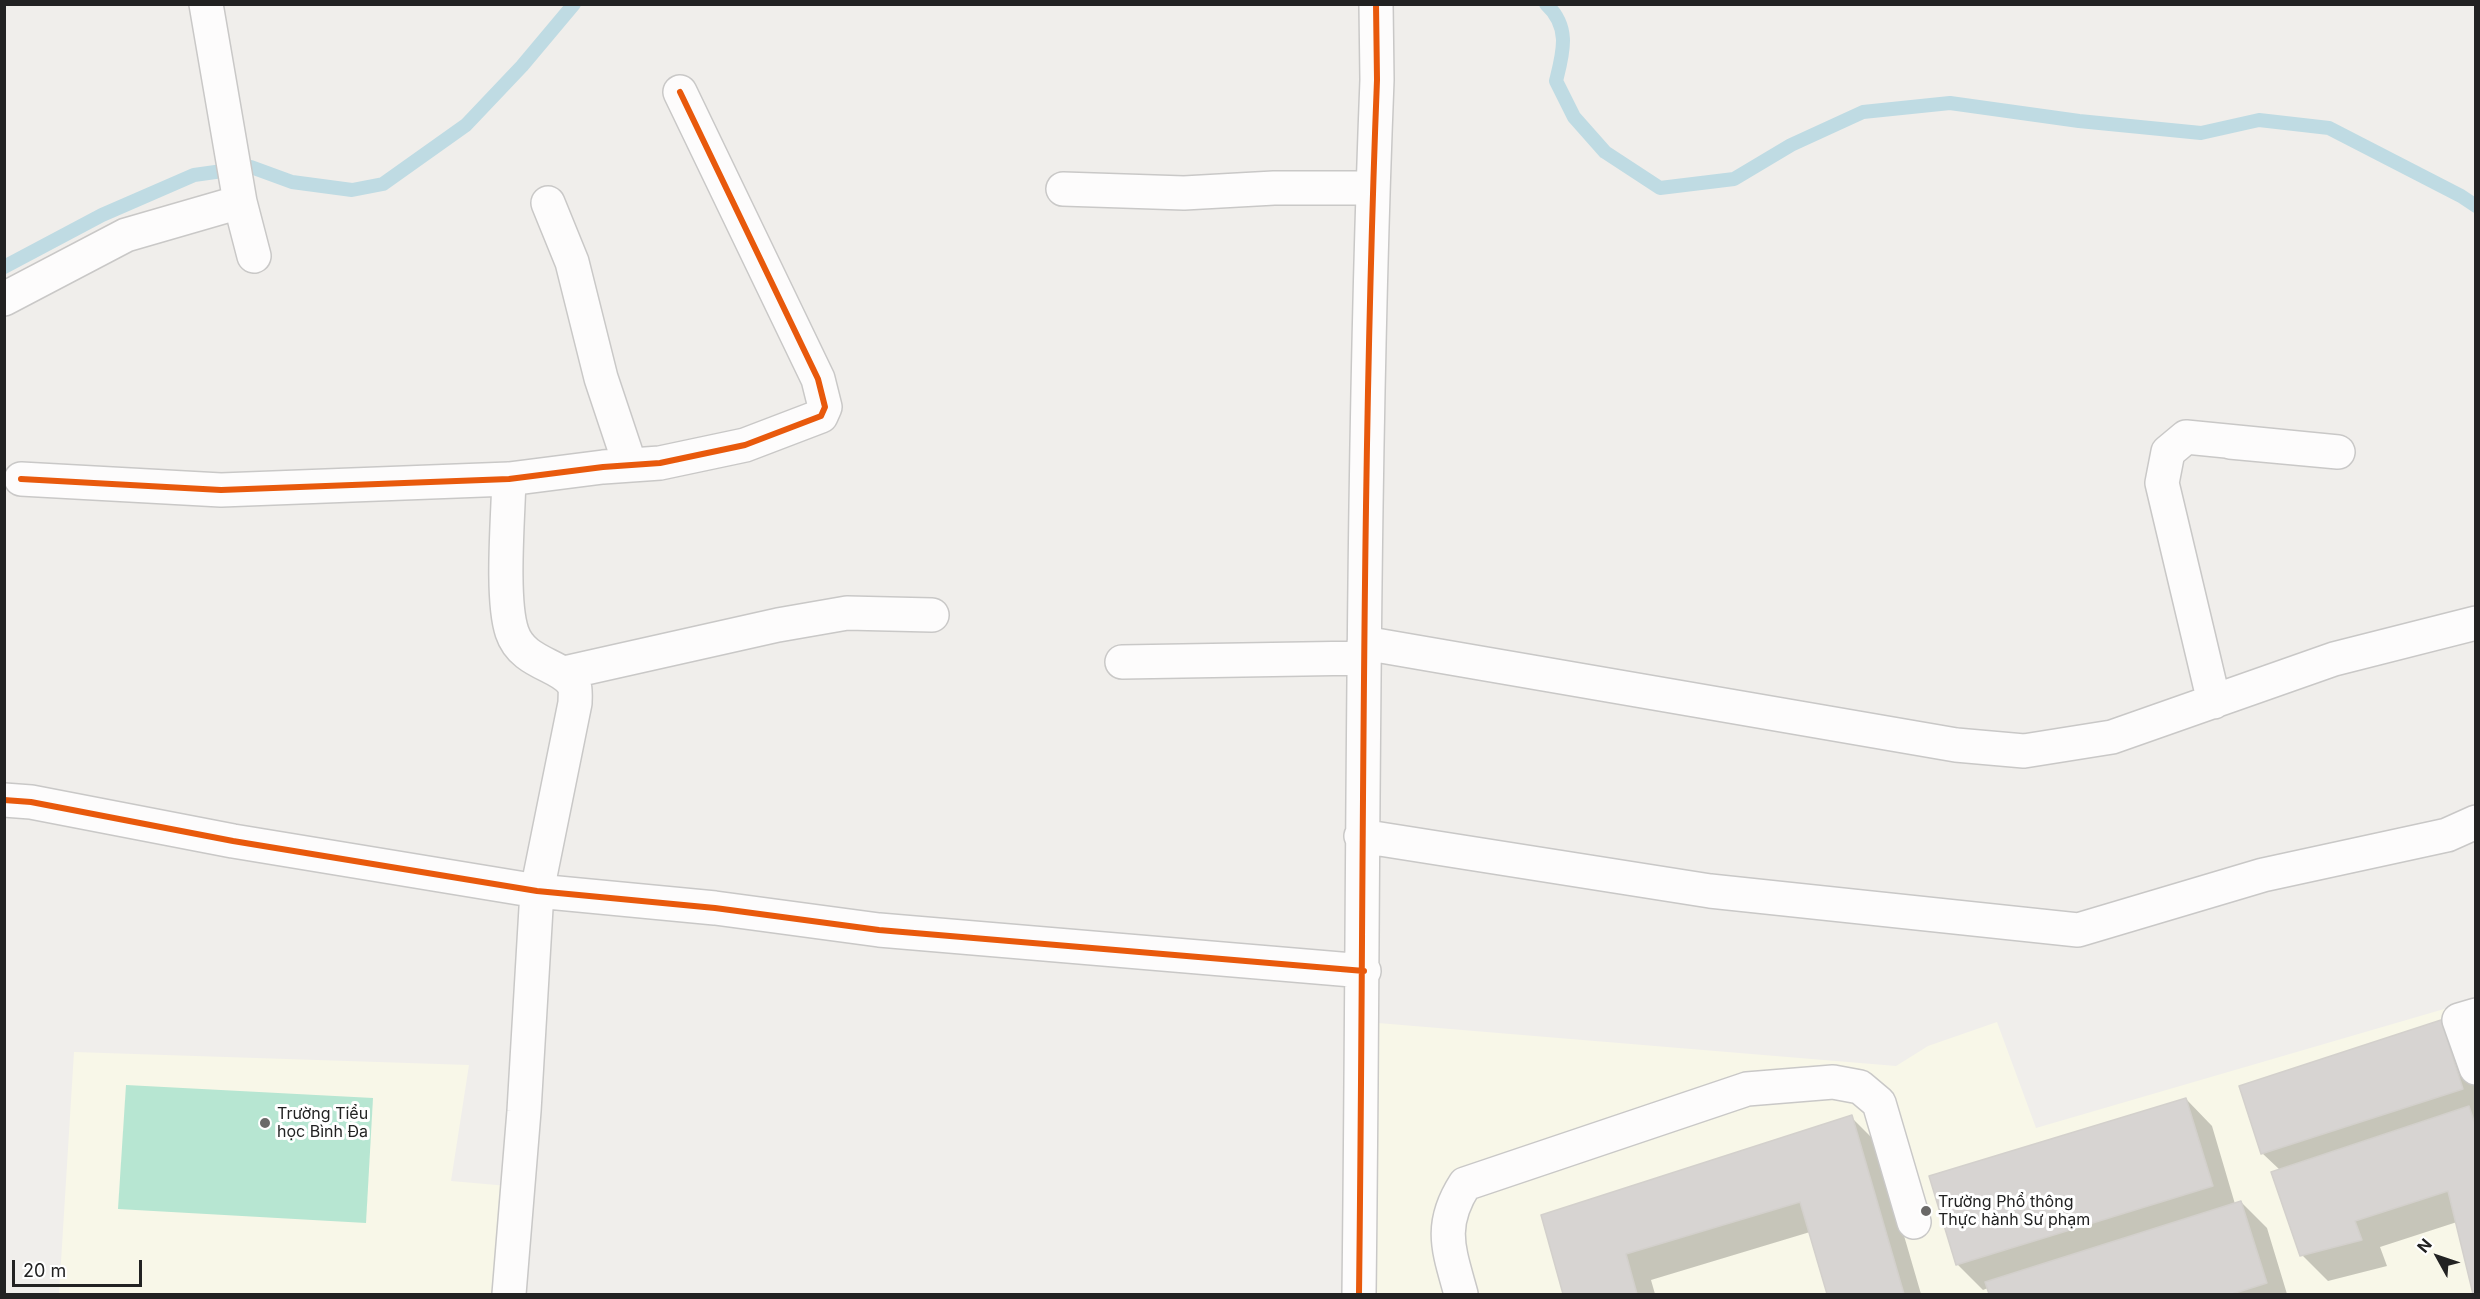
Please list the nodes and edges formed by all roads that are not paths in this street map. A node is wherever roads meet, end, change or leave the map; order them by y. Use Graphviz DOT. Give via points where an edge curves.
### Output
graph roads {
  1 [pos="206,4"];
  2 [pos="1376,4"];
  3 [pos="680,92"];
  4 [pos="1373,188"];
  5 [pos="1063,189"];
  6 [pos="240,202"];
  7 [pos="548,203"];
  8 [pos="254,256"];
  9 [pos="4,299"];
  10 [pos="2230,442"];
  11 [pos="630,465"];
  12 [pos="21,479"];
  13 [pos="508,479"];
  14 [pos="932,615"];
  15 [pos="2475,623"];
  16 [pos="1363,650"];
  17 [pos="1122,662"];
  18 [pos="564,673"];
  19 [pos="2214,702"];
  20 [pos="4,800"];
  21 [pos="2475,822"];
  22 [pos="1361,836"];
  23 [pos="537,891"];
  24 [pos="1364,971"];
  25 [pos="2468,1018"];
  26 [pos="2475,1068"];
  27 [pos="1914,1222"];
  28 [pos="508,1294"];
  29 [pos="1359,1294"];
  30 [pos="1461,1294"];
  1 -- 6 [label="street"];
  2 -- 4 [label="street"];
  3 -- 11 [label="street" via="818,379 825,407 820,416 745,445 660,463"];
  4 -- 5 [label="street" via="1184,193"];
  4 -- 16 [label="street"];
  6 -- 8 [label="street"];
  6 -- 9 [label="street" via="126,235"];
  7 -- 11 [label="street" via="572,262 601,378"];
  10 -- 19 [label="street" via="2186,437 2168,452 2162,483"];
  11 -- 13 [label="street"];
  12 -- 13 [label="street" via="221,490"];
  13 -- 18 [label="street" via="507,593 512,633 527,653"];
  14 -- 18 [label="street" via="847,613"];
  15 -- 19 [label="street" via="2334,659"];
  16 -- 17 [label="street"];
  16 -- 19 [label="street" via="1956,745 2024,751 2112,737"];
  16 -- 22 [label="street"];
  18 -- 23 [label="street" via="575,687 575,704"];
  20 -- 23 [label="street"];
  21 -- 22 [label="street" via="2447,835 2263,875 2078,930 1710,891"];
  22 -- 24 [label="street"];
  23 -- 24 [label="street" via="715,908 879,930"];
  23 -- 28 [label="street"];
  24 -- 29 [label="street"];
  25 -- 26 [label="street"];
  27 -- 30 [label="street" via="1880,1103 1860,1087 1833,1082 1747,1089 1465,1184 1453,1204 1447,1241"];
}
